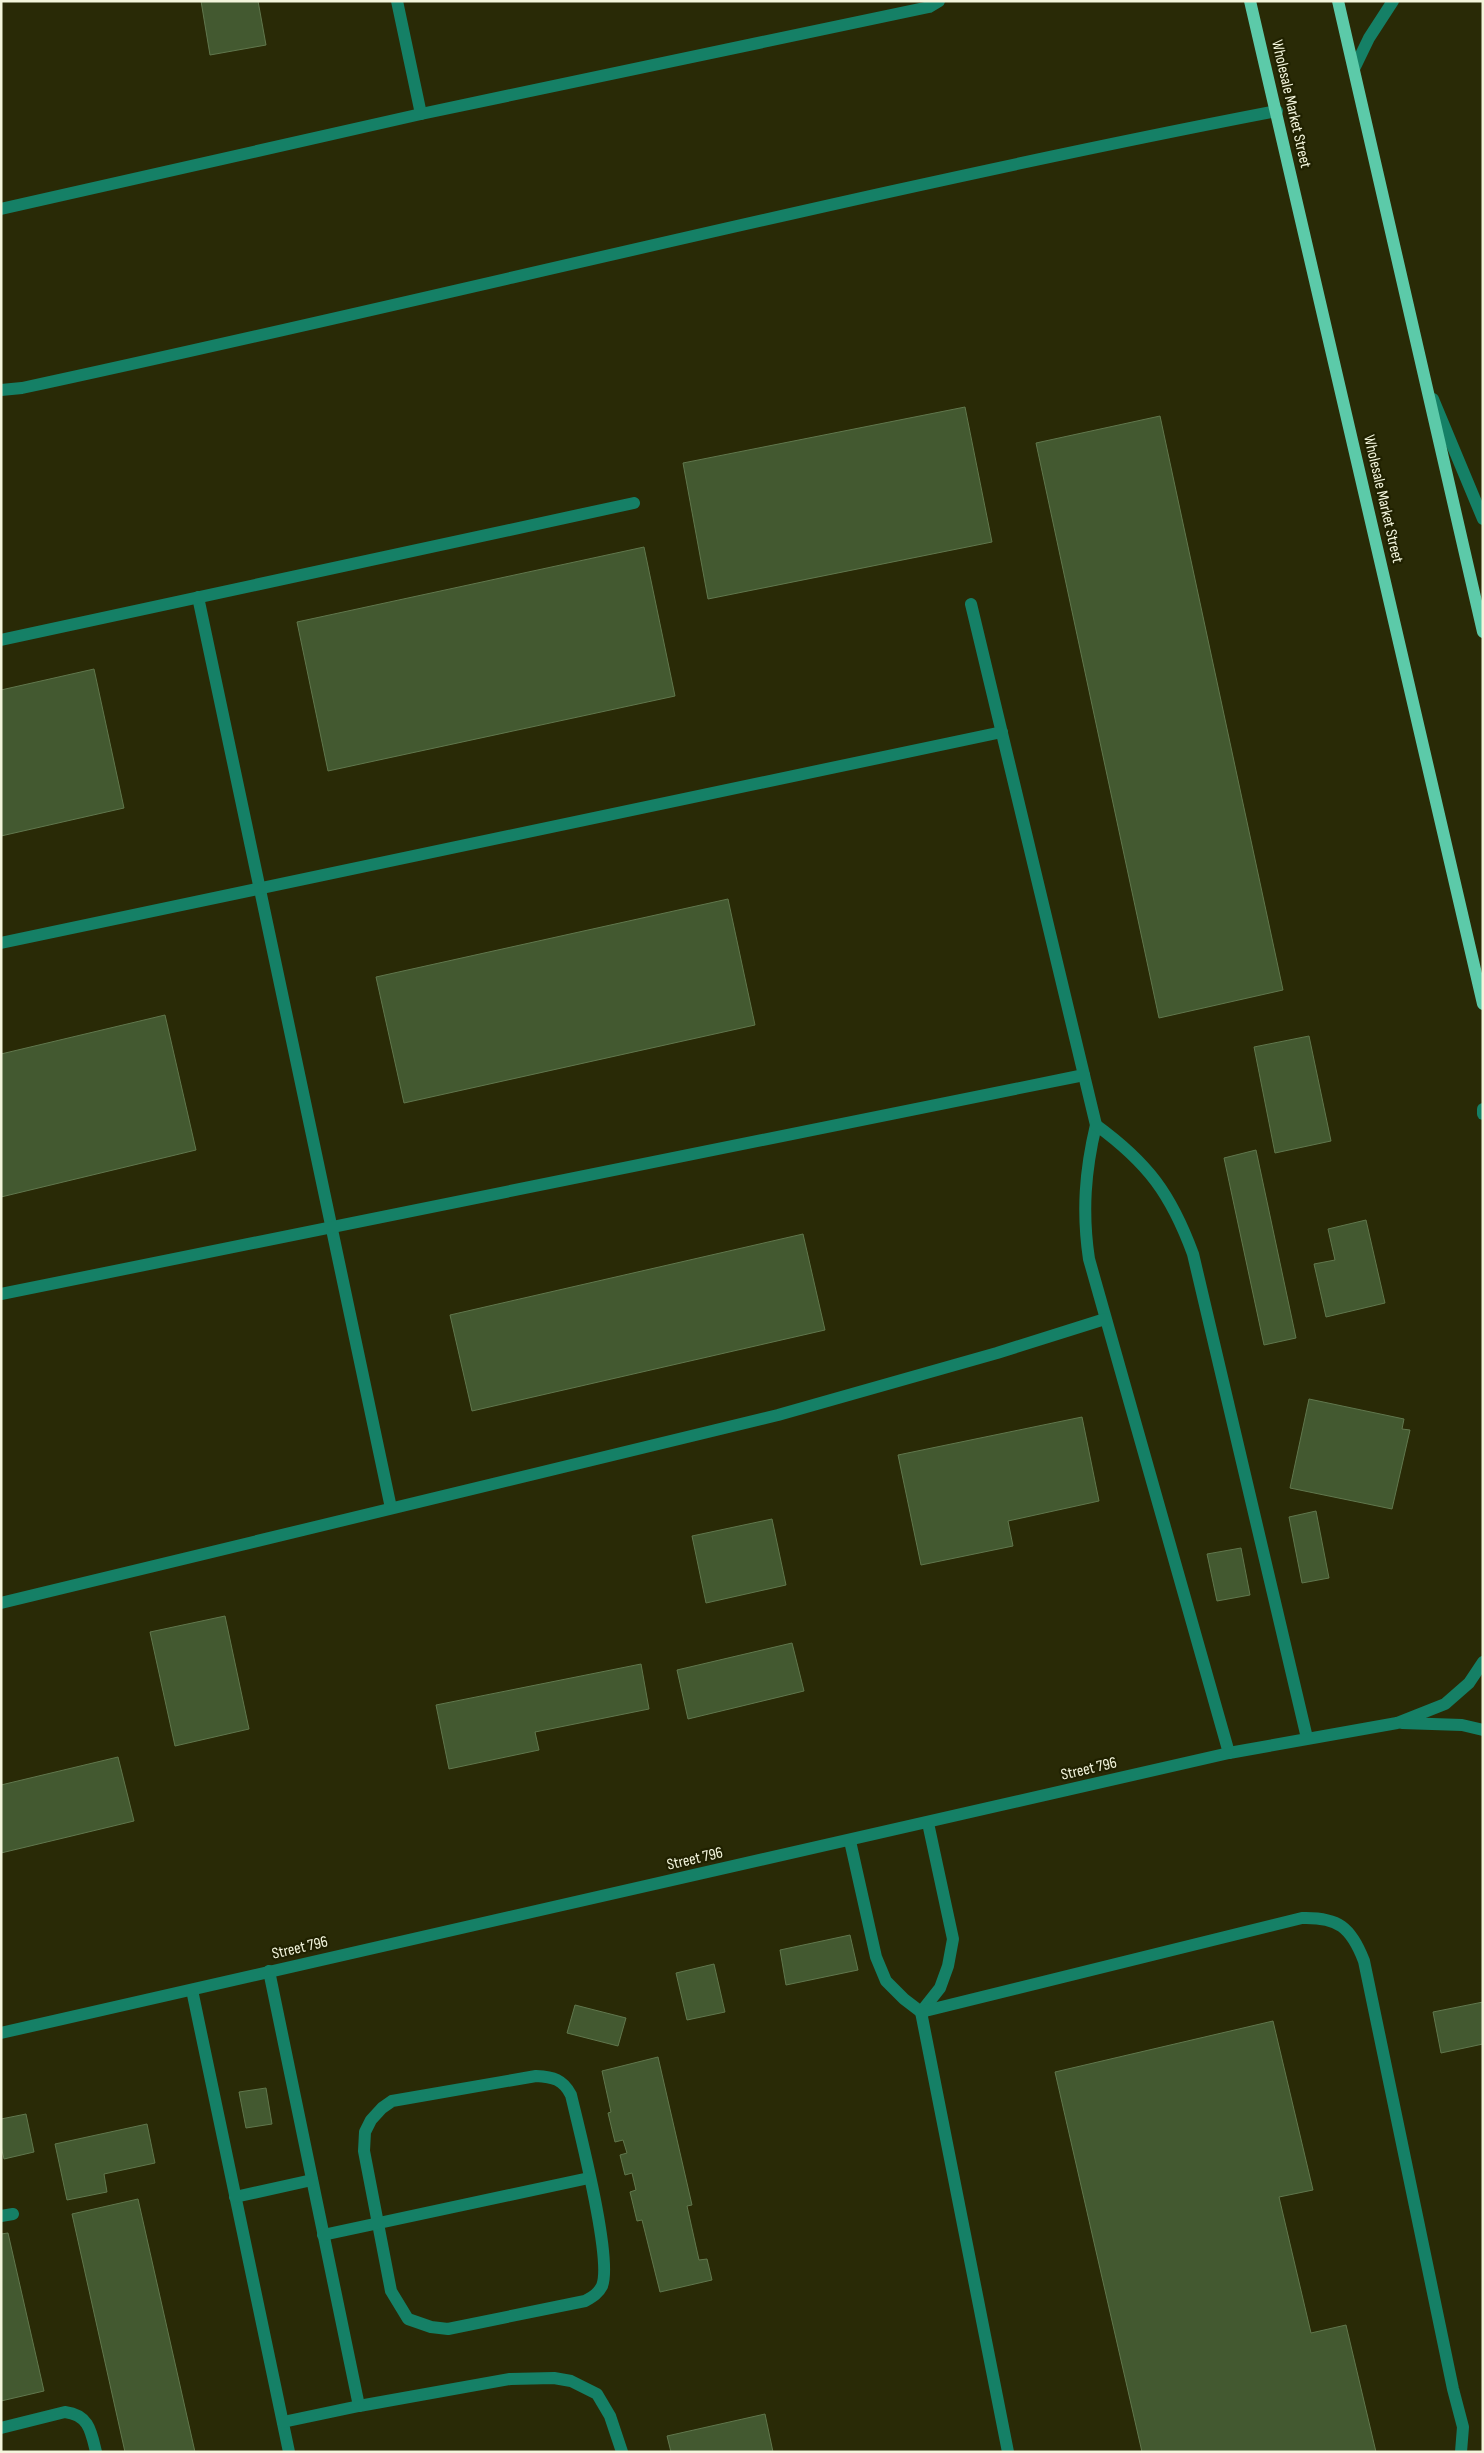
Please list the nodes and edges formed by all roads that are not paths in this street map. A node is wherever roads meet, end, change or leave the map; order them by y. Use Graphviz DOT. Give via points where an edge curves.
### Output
graph roads {
  1 [pos="397,1"];
  2 [pos="940,1"];
  3 [pos="1250,1"];
  4 [pos="1338,1"];
  5 [pos="1393,1"];
  6 [pos="1354,69"];
  7 [pos="1277,111"];
  8 [pos="421,114"];
  9 [pos="1,209"];
  10 [pos="1425,383"];
  11 [pos="22,388"];
  12 [pos="1,390"];
  13 [pos="1,398"];
  14 [pos="634,503"];
  15 [pos="1483,519"];
  16 [pos="198,597"];
  17 [pos="971,604"];
  18 [pos="1483,632"];
  19 [pos="1,640"];
  20 [pos="1002,732"];
  21 [pos="260,888"];
  22 [pos="1,943"];
  23 [pos="1483,1004"];
  24 [pos="1084,1075"];
  25 [pos="1483,1109"];
  26 [pos="1483,1114"];
  27 [pos="1096,1124"];
  28 [pos="332,1227"];
  29 [pos="1,1294"];
  30 [pos="1105,1319"];
  31 [pos="391,1508"];
  32 [pos="1,1603"];
  33 [pos="1483,1662"];
  34 [pos="1396,1723"];
  35 [pos="1483,1730"];
  36 [pos="1307,1738"];
  37 [pos="1229,1753"];
  38 [pos="928,1823"];
  39 [pos="850,1841"];
  40 [pos="269,1971"];
  41 [pos="192,1990"];
  42 [pos="921,2012"];
  43 [pos="1,2033"];
  44 [pos="589,2178"];
  45 [pos="312,2180"];
  46 [pos="235,2197"];
  47 [pos="377,2223"];
  48 [pos="323,2235"];
  49 [pos="359,2406"];
  50 [pos="283,2422"];
  51 [pos="1,2428"];
  52 [pos="96,2452"];
  53 [pos="289,2452"];
  54 [pos="622,2452"];
  55 [pos="1008,2452"];
  56 [pos="1461,2452"];
  1 -- 8 [label="street"];
  2 -- 8 [label="street" via="919,10"];
  3 -- 7 [label="main road, Wholesale Market Street"];
  4 -- 6 [label="main road"];
  5 -- 6 [label="street"];
  6 -- 10 [label="main road"];
  7 -- 11 [label="street" via="1106,144"];
  7 -- 23 [label="main road, Wholesale Market Street"];
  8 -- 9 [label="street"];
  10 -- 15 [label="street"];
  10 -- 18 [label="main road"];
  11 -- 12 [label="street"];
  11 -- 13 [label="street"];
  14 -- 16 [label="street"];
  16 -- 19 [label="street"];
  16 -- 21 [label="street"];
  17 -- 20 [label="street"];
  20 -- 21 [label="street"];
  20 -- 24 [label="street"];
  21 -- 22 [label="street"];
  21 -- 28 [label="street"];
  24 -- 27 [label="street"];
  24 -- 28 [label="street"];
  25 -- 26 [label="street"];
  27 -- 30 [label="street" via="1088,1157 1084,1226"];
  27 -- 36 [label="street" via="1146,1167 1182,1223 1193,1254"];
  28 -- 29 [label="street"];
  28 -- 31 [label="street"];
  30 -- 31 [label="street" via="778,1415"];
  30 -- 37 [label="street"];
  31 -- 32 [label="street"];
  33 -- 34 [label="street, Street 796" via="1469,1683 1445,1704"];
  34 -- 35 [label="street, Street 796" via="1462,1725"];
  34 -- 36 [label="street, Street 796"];
  36 -- 37 [label="street, Street 796"];
  37 -- 38 [label="street, Street 796"];
  38 -- 39 [label="street, Street 796"];
  38 -- 42 [label="street" via="953,1939 940,1988"];
  39 -- 40 [label="street, Street 796"];
  39 -- 42 [label="street" via="879,1965 886,1981"];
  40 -- 41 [label="street, Street 796"];
  40 -- 45 [label="street"];
  41 -- 43 [label="street, Street 796"];
  41 -- 46 [label="street"];
  42 -- 55 [label="street"];
  42 -- 56 [label="street" via="1302,1918 1323,1918 1342,1926 1356,1941 1364,1961 1463,2427"];
  44 -- 47 [label="street"];
  44 -- 47 [label="street" via="571,2095 566,2085 550,2076 392,2101 371,2120 365,2132 365,2162"];
  44 -- 47 [label="street" via="602,2238 603,2276 602,2286 585,2301 448,2329 408,2319 391,2291"];
  45 -- 46 [label="street"];
  45 -- 48 [label="street"];
  46 -- 50 [label="street"];
  47 -- 48 [label="street"];
  48 -- 49 [label="street"];
  49 -- 50 [label="street"];
  49 -- 54 [label="street" via="510,2379 554,2378 571,2381 597,2394 610,2416"];
  50 -- 53 [label="street"];
  51 -- 52 [label="street" via="65,2412 75,2413 90,2426"];
}
